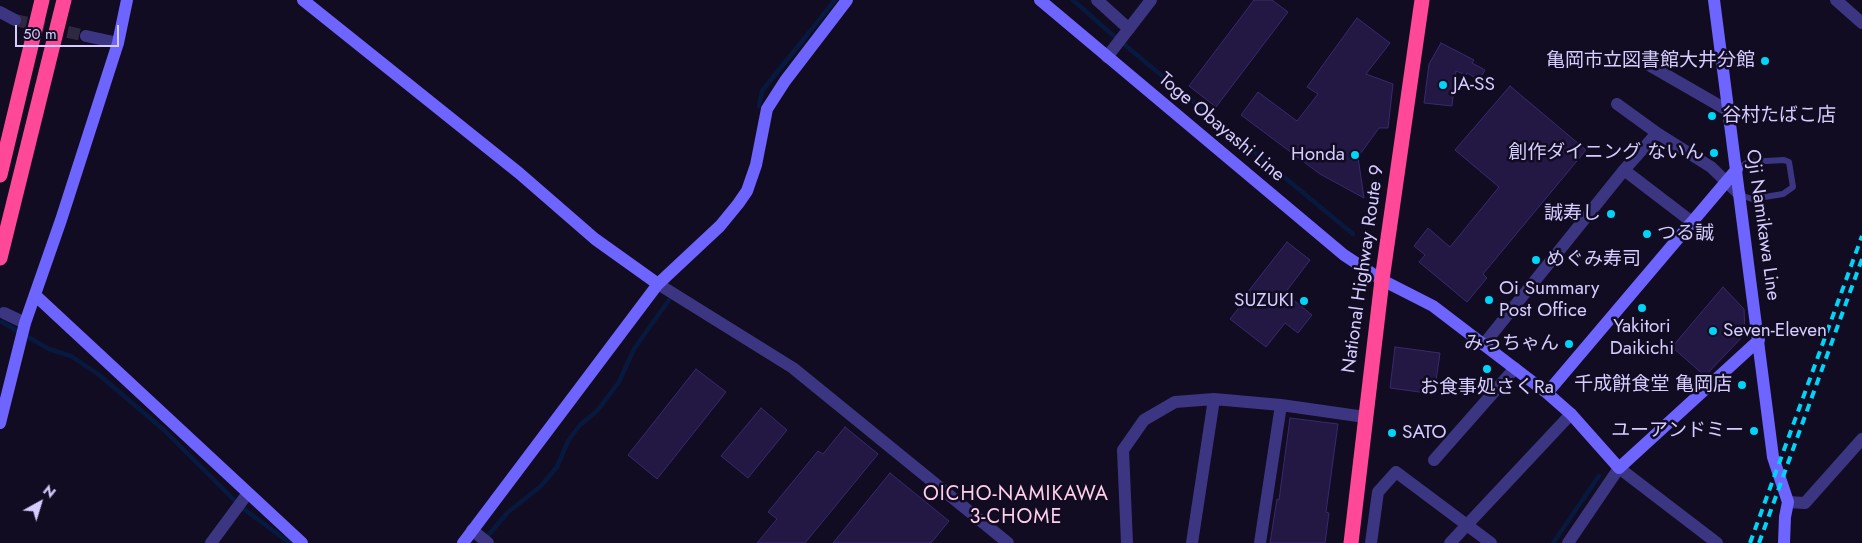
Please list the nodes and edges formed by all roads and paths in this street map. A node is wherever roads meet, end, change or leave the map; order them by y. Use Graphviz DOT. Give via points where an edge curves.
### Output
graph roads {
  1 [pos="42,0"];
  2 [pos="64,0"];
  3 [pos="127,0"];
  4 [pos="303,0"];
  5 [pos="848,0"];
  6 [pos="1040,0"];
  7 [pos="1097,0"];
  8 [pos="1151,0"];
  9 [pos="1422,0"];
  10 [pos="1714,0"];
  11 [pos="1836,0"];
  12 [pos="0,12"];
  13 [pos="15,20"];
  14 [pos="1862,23"];
  15 [pos="1130,29"];
  16 [pos="86,36"];
  17 [pos="118,43"];
  18 [pos="1108,57"];
  19 [pos="1642,60"];
  20 [pos="1618,104"];
  21 [pos="1727,110"];
  22 [pos="1657,133"];
  23 [pos="1737,169"];
  24 [pos="1624,170"];
  25 [pos="0,175"];
  26 [pos="1726,182"];
  27 [pos="1740,195"];
  28 [pos="1692,222"];
  29 [pos="0,258"];
  30 [pos="1382,280"];
  31 [pos="658,284"];
  32 [pos="35,296"];
  33 [pos="4,313"];
  34 [pos="25,323"];
  35 [pos="1759,340"];
  36 [pos="1484,344"];
  37 [pos="1515,368"];
  38 [pos="1547,393"];
  39 [pos="1214,399"];
  40 [pos="1281,405"];
  41 [pos="1572,414"];
  42 [pos="1365,417"];
  43 [pos="0,422"];
  44 [pos="1862,439"];
  45 [pos="1434,460"];
  46 [pos="1619,468"];
  47 [pos="248,493"];
  48 [pos="1788,502"];
  49 [pos="1466,525"];
  50 [pos="472,530"];
  51 [pos="211,543"];
  52 [pos="302,543"];
  53 [pos="463,543"];
  54 [pos="488,543"];
  55 [pos="1008,543"];
  56 [pos="1127,543"];
  57 [pos="1192,543"];
  58 [pos="1260,543"];
  59 [pos="1351,543"];
  60 [pos="1371,543"];
  61 [pos="1450,543"];
  62 [pos="1492,543"];
  63 [pos="1568,543"];
  64 [pos="1717,543"];
  65 [pos="1784,543"];
  1 -- 25 [label="highway"];
  2 -- 29 [label="highway"];
  3 -- 17 [label="street"];
  4 -- 31 [label="street" via="519,173 595,239"];
  5 -- 31 [label="street" via="785,81 767,110 756,165 747,190 720,226"];
  6 -- 18 [label="street, Toge Obayashi Line"];
  7 -- 15 [label="street"];
  8 -- 15 [label="street"];
  9 -- 30 [label="highway, National Highway Route 9"];
  10 -- 21 [label="street, Oji Namikawa Line"];
  11 -- 14 [label="street"];
  12 -- 13 [label="street"];
  15 -- 18 [label="street"];
  16 -- 17 [label="street"];
  17 -- 32 [label="street"];
  18 -- 30 [label="street, Toge Obayashi Line" via="1344,255"];
  19 -- 21 [label="street"];
  20 -- 22 [label="street"];
  21 -- 23 [label="street, Oji Namikawa Line"];
  22 -- 24 [label="street"];
  22 -- 26 [label="street" via="1711,168"];
  23 -- 26 [label="street"];
  23 -- 27 [label="street, Oji Namikawa Line"];
  23 -- 27 [label="lane" via="1748,162 1784,160 1789,162 1792,187 1783,194 1752,199"];
  24 -- 28 [label="street"];
  24 -- 36 [label="street"];
  26 -- 27 [label="street"];
  26 -- 28 [label="street"];
  27 -- 35 [label="street, Oji Namikawa Line"];
  28 -- 38 [label="street"];
  30 -- 36 [label="street, Toge Obayashi Line" via="1433,306"];
  30 -- 42 [label="highway, National Highway Route 9"];
  31 -- 50 [label="street"];
  31 -- 55 [label="street" via="793,368"];
  32 -- 34 [label="street"];
  32 -- 47 [label="street"];
  33 -- 34 [label="street"];
  34 -- 43 [label="street"];
  35 -- 46 [label="street"];
  35 -- 48 [label="street, Oji Namikawa Line" via="1773,458"];
  36 -- 37 [label="street, Toge Obayashi Line"];
  37 -- 38 [label="street, Toge Obayashi Line"];
  37 -- 45 [label="street"];
  38 -- 41 [label="street, Toge Obayashi Line"];
  39 -- 40 [label="street"];
  39 -- 56 [label="street" via="1175,402 1144,420 1123,450"];
  39 -- 57 [label="street"];
  40 -- 42 [label="street"];
  40 -- 58 [label="street"];
  41 -- 46 [label="street, Toge Obayashi Line"];
  41 -- 49 [label="street"];
  42 -- 59 [label="highway, National Highway Route 9"];
  44 -- 48 [label="street" via="1805,503"];
  46 -- 63 [label="street"];
  46 -- 64 [label="street"];
  47 -- 51 [label="street"];
  47 -- 52 [label="street"];
  48 -- 65 [label="street, Oji Namikawa Line"];
  49 -- 60 [label="street" via="1396,472 1378,492"];
  49 -- 61 [label="street"];
  49 -- 62 [label="street"];
  50 -- 53 [label="street"];
  50 -- 54 [label="street"];
}
